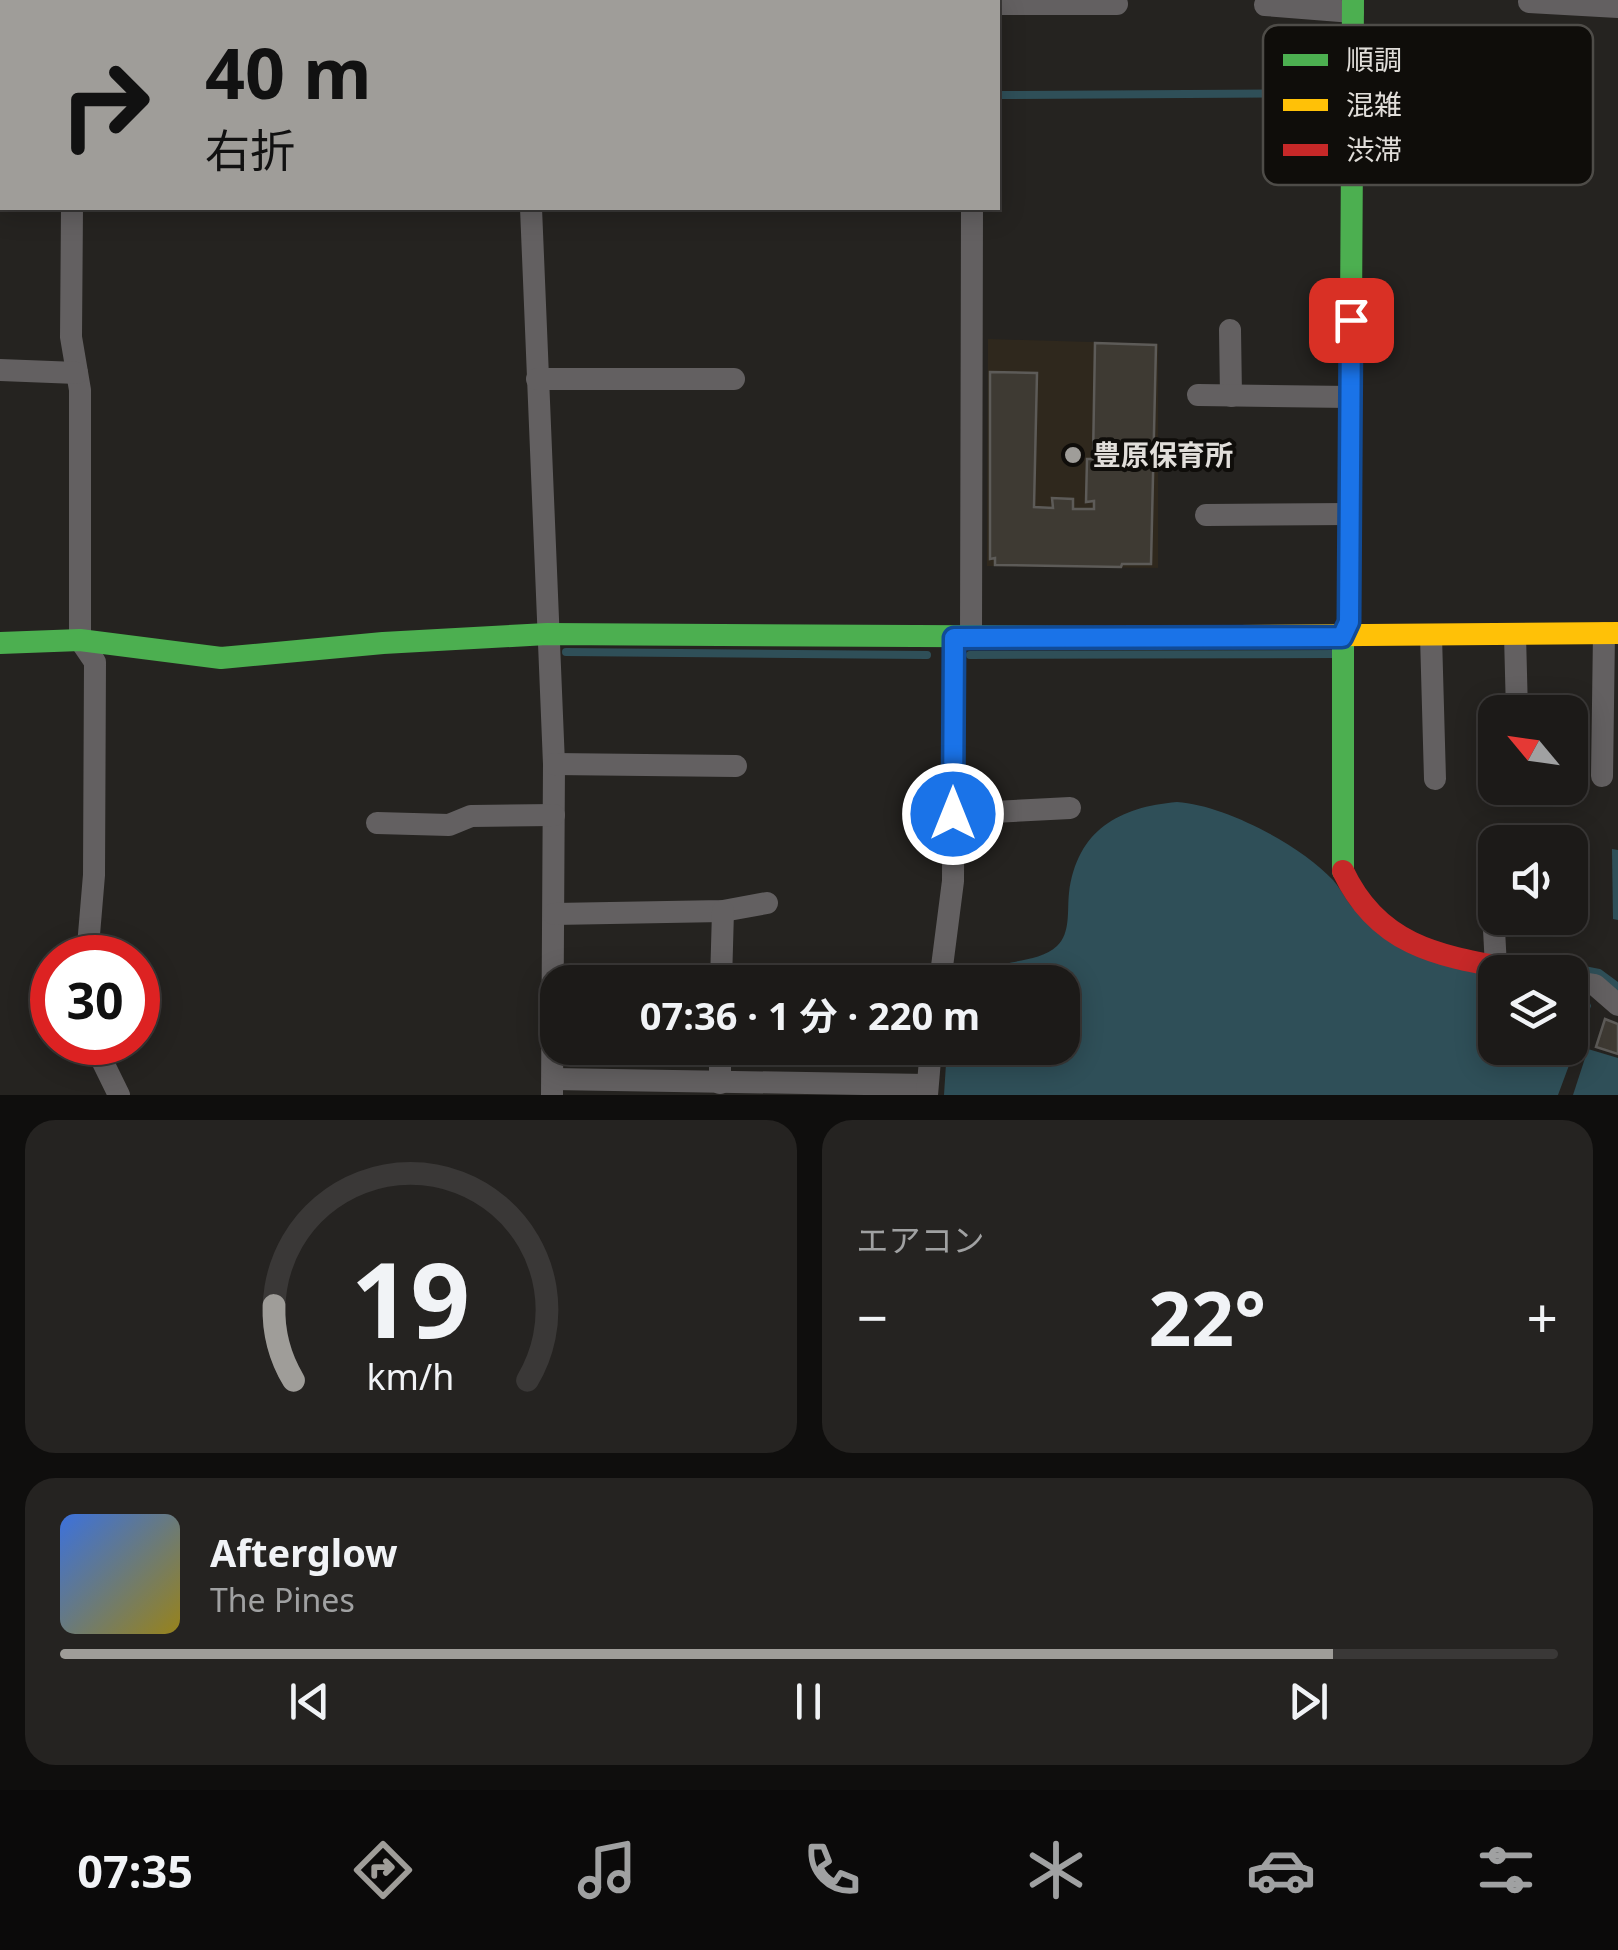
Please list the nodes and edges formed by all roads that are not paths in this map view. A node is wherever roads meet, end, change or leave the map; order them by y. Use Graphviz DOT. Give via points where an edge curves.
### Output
graph roads {
  1 [pos="1529,2"];
  2 [pos="1000,4"];
  3 [pos="1116,4"];
  4 [pos="1265,5"];
  5 [pos="1618,7"];
  6 [pos="1346,9"];
  7 [pos="1344,185"];
  8 [pos="72,210"];
  9 [pos="531,210"];
  10 [pos="972,210"];
  11 [pos="1230,330"];
  12 [pos="0,370"];
  13 [pos="77,373"];
  14 [pos="538,379"];
  15 [pos="734,379"];
  16 [pos="1198,396"];
  17 [pos="1231,396"];
  18 [pos="1342,397"];
  19 [pos="1350,514"];
  20 [pos="1206,515"];
  21 [pos="1611,633"];
  22 [pos="548,634"];
  23 [pos="1516,634"];
  24 [pos="1431,636"];
  25 [pos="1342,637"];
  26 [pos="962,638"];
  27 [pos="80,640"];
  28 [pos="0,643"];
  29 [pos="1517,695"];
  30 [pos="554,764"];
  31 [pos="736,766"];
  32 [pos="1602,776"];
  33 [pos="1435,779"];
  34 [pos="1070,808"];
  35 [pos="554,814"];
  36 [pos="953,814"];
  37 [pos="377,823"];
  38 [pos="767,903"];
  39 [pos="723,912"];
  40 [pos="554,914"];
  41 [pos="89,935"];
  42 [pos="1478,963"];
  43 [pos="722,965"];
  44 [pos="942,965"];
  45 [pos="1588,984"];
  46 [pos="1618,1005"];
  47 [pos="104,1065"];
  48 [pos="720,1065"];
  49 [pos="930,1065"];
  50 [pos="720,1084"];
  51 [pos="552,1087"];
  52 [pos="664,1089"];
  53 [pos="927,1090"];
  54 [pos="119,1095"];
  1 -- 5 [label="street"];
  2 -- 3 [label="street"];
  4 -- 6 [label="street"];
  7 -- 18 [label="street"];
  8 -- 13 [label="street"];
  9 -- 14 [label="street"];
  10 -- 26 [label="street"];
  11 -- 17 [label="street"];
  12 -- 13 [label="street"];
  13 -- 27 [label="street"];
  14 -- 15 [label="street"];
  14 -- 22 [label="street"];
  16 -- 17 [label="street"];
  17 -- 18 [label="street"];
  18 -- 19 [label="street"];
  19 -- 20 [label="street"];
  19 -- 25 [label="street" via="1349,622"];
  21 -- 23 [label="street"];
  21 -- 32 [label="street"];
  22 -- 26 [label="street"];
  22 -- 27 [label="street" via="222,658"];
  22 -- 30 [label="street"];
  23 -- 24 [label="street"];
  23 -- 29 [label="street"];
  24 -- 25 [label="street"];
  24 -- 33 [label="street"];
  25 -- 26 [label="street"];
  25 -- 42 [label="street" via="1343,872 1394,935"];
  26 -- 36 [label="street"];
  27 -- 28 [label="street"];
  27 -- 41 [label="street" via="95,662"];
  30 -- 31 [label="street"];
  30 -- 35 [label="street"];
  34 -- 36 [label="street"];
  35 -- 37 [label="street" via="472,816 449,825"];
  35 -- 40 [label="street"];
  36 -- 44 [label="street"];
  38 -- 39 [label="street"];
  39 -- 40 [label="street"];
  39 -- 43 [label="street"];
  40 -- 51 [label="street"];
  45 -- 46 [label="street"];
  47 -- 54 [label="street"];
  48 -- 50 [label="street"];
  49 -- 53 [label="street"];
  50 -- 52 [label="street"];
  50 -- 53 [label="street"];
  51 -- 52 [label="street"];
}
